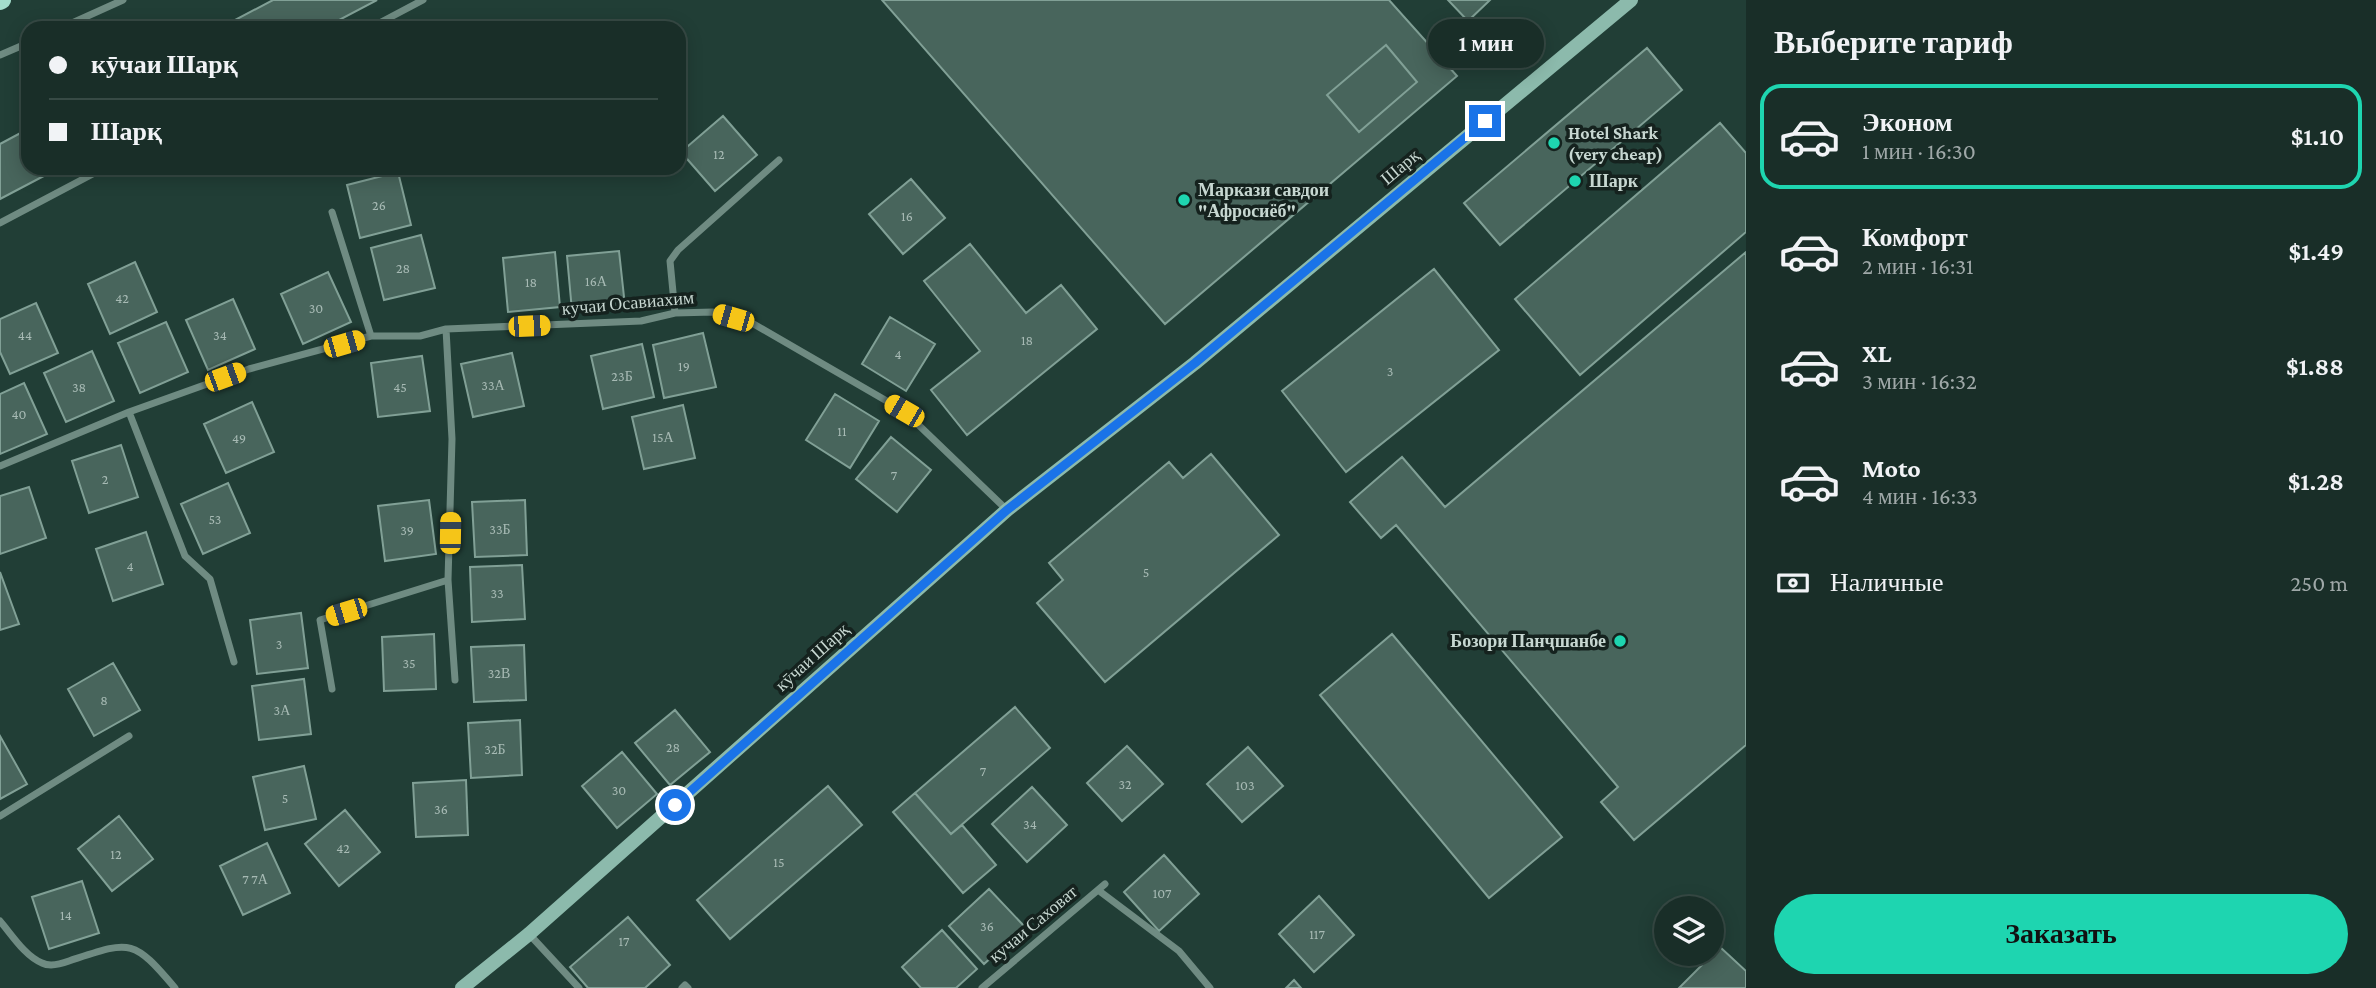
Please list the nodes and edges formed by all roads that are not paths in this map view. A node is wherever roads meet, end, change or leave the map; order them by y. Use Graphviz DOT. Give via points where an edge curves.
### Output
graph roads {
  1 [pos="123,0"];
  2 [pos="423,0"];
  3 [pos="1631,0"];
  4 [pos="76,21"];
  5 [pos="383,21"];
  6 [pos="21,46"];
  7 [pos="0,55"];
  8 [pos="779,160"];
  9 [pos="91,175"];
  10 [pos="332,212"];
  11 [pos="0,223"];
  12 [pos="674,313"];
  13 [pos="446,329"];
  14 [pos="371,335"];
  15 [pos="1195,363"];
  16 [pos="129,412"];
  17 [pos="0,466"];
  18 [pos="1007,510"];
  19 [pos="449,580"];
  20 [pos="233,662"];
  21 [pos="455,680"];
  22 [pos="332,689"];
  23 [pos="129,736"];
  24 [pos="0,816"];
  25 [pos="1105,884"];
  26 [pos="1098,890"];
  27 [pos="0,921"];
  28 [pos="529,934"];
  29 [pos="175,988"];
  30 [pos="462,988"];
  31 [pos="579,988"];
  32 [pos="682,988"];
  33 [pos="688,988"];
  34 [pos="982,988"];
  35 [pos="1210,988"];
  1 -- 4 [label="street"];
  2 -- 5 [label="street"];
  3 -- 15 [label="main road, Шарқ"];
  6 -- 7 [label="street"];
  8 -- 12 [label="street" via="670,261"];
  9 -- 11 [label="street"];
  10 -- 14 [label="street"];
  12 -- 13 [label="street, кучаи Осавиахим" via="641,321"];
  12 -- 18 [label="street, кучаи Осавиахим" via="713,312 752,323 904,411"];
  13 -- 14 [label="street, кучаи Осавиахим" via="420,336"];
  13 -- 19 [label="street" via="452,439"];
  14 -- 16 [label="street, кучаи Осавиахим" via="249,369"];
  15 -- 18 [label="main road, кӯчаи Шарқ"];
  16 -- 17 [label="street, кучаи Осавиахим"];
  16 -- 20 [label="street" via="184,556 210,579"];
  18 -- 28 [label="main road, кӯчаи Шарқ"];
  19 -- 21 [label="street"];
  19 -- 22 [label="street" via="320,620"];
  23 -- 24 [label="street"];
  25 -- 26 [label="street, кучаи Саховат"];
  26 -- 34 [label="street, кучаи Саховат"];
  26 -- 35 [label="street" via="1179,951"];
  27 -- 29 [label="street" via="45,965 120,945 138,948"];
  28 -- 30 [label="main road, кӯчаи Шарқ"];
  28 -- 31 [label="street"];
  32 -- 33 [label="street"];
}
